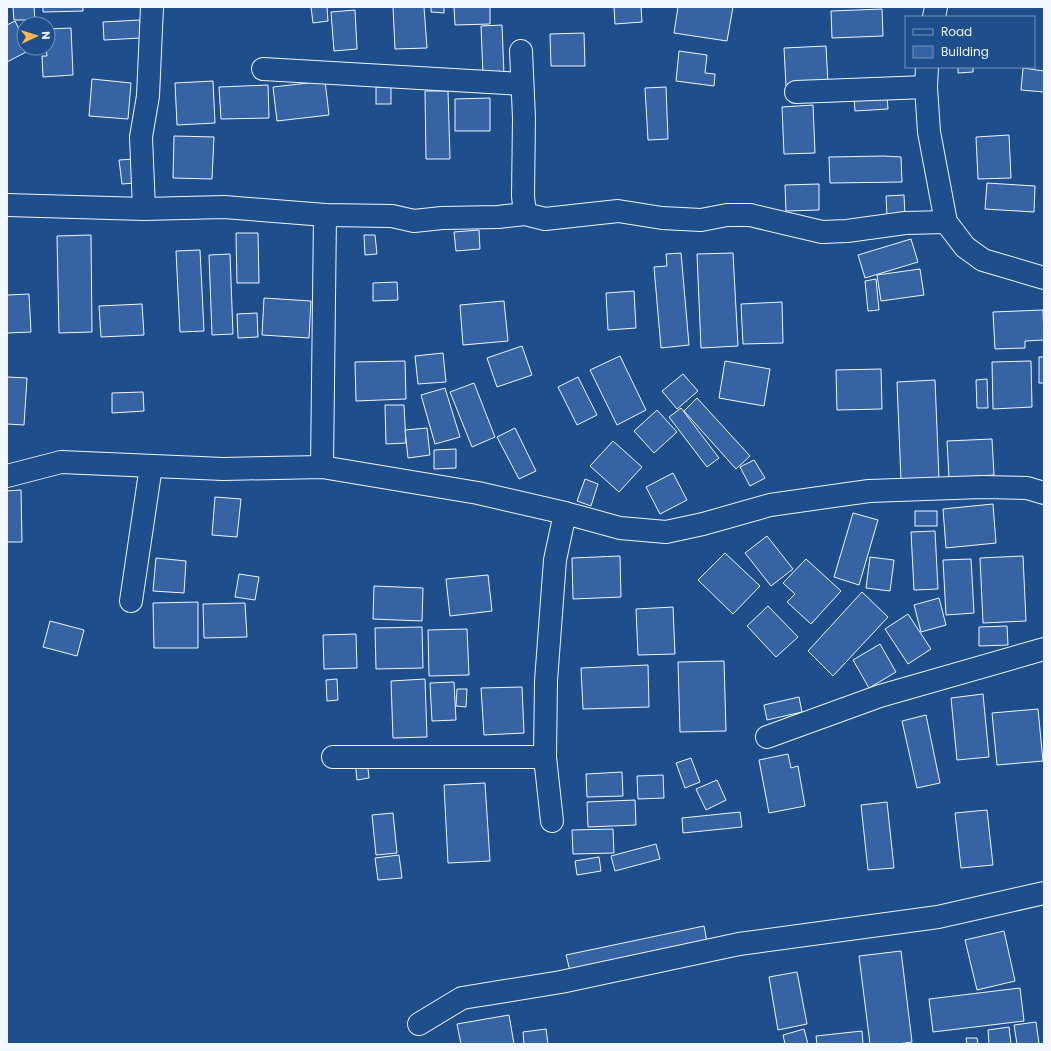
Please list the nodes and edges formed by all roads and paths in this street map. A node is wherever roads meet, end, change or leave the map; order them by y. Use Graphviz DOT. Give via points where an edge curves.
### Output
graph roads {
  1 [pos="152,7"];
  2 [pos="521,51"];
  3 [pos="262,70"];
  4 [pos="927,77"];
  5 [pos="522,84"];
  6 [pos="796,92"];
  7 [pos="7,205"];
  8 [pos="144,209"];
  9 [pos="525,214"];
  10 [pos="325,215"];
  11 [pos="946,222"];
  12 [pos="1044,278"];
  13 [pos="151,466"];
  14 [pos="322,467"];
  15 [pos="7,476"];
  16 [pos="1044,493"];
  17 [pos="565,513"];
  18 [pos="131,602"];
  19 [pos="1044,649"];
  20 [pos="767,737"];
  21 [pos="333,757"];
  22 [pos="545,757"];
  23 [pos="552,822"];
  24 [pos="1044,893"];
  25 [pos="419,1024"];
  1 -- 8 [label="street" via="148,96 141,138"];
  2 -- 5 [label="street"];
  3 -- 5 [label="street"];
  4 -- 6 [label="street"];
  4 -- 11 [label="street" via="929,132"];
  5 -- 9 [label="street"];
  7 -- 8 [label="street"];
  8 -- 10 [label="street" via="224,207"];
  9 -- 10 [label="street" via="414,221 392,216"];
  9 -- 11 [label="street" via="545,219 618,211 662,218 701,220 727,215 750,215 822,232 905,223"];
  10 -- 14 [label="street"];
  11 -- 12 [label="street" via="964,247 983,260"];
  13 -- 14 [label="street" via="223,469"];
  13 -- 15 [label="street" via="61,462"];
  13 -- 18 [label="street"];
  14 -- 17 [label="street" via="478,493"];
  16 -- 17 [label="street" via="1027,488 982,487 869,491 770,505 666,532 620,528"];
  17 -- 22 [label="street" via="555,560 546,681"];
  19 -- 20 [label="street" via="880,696"];
  21 -- 22 [label="street"];
  22 -- 23 [label="street"];
  24 -- 25 [label="street" via="938,917 739,944 561,982 462,998"];
}
